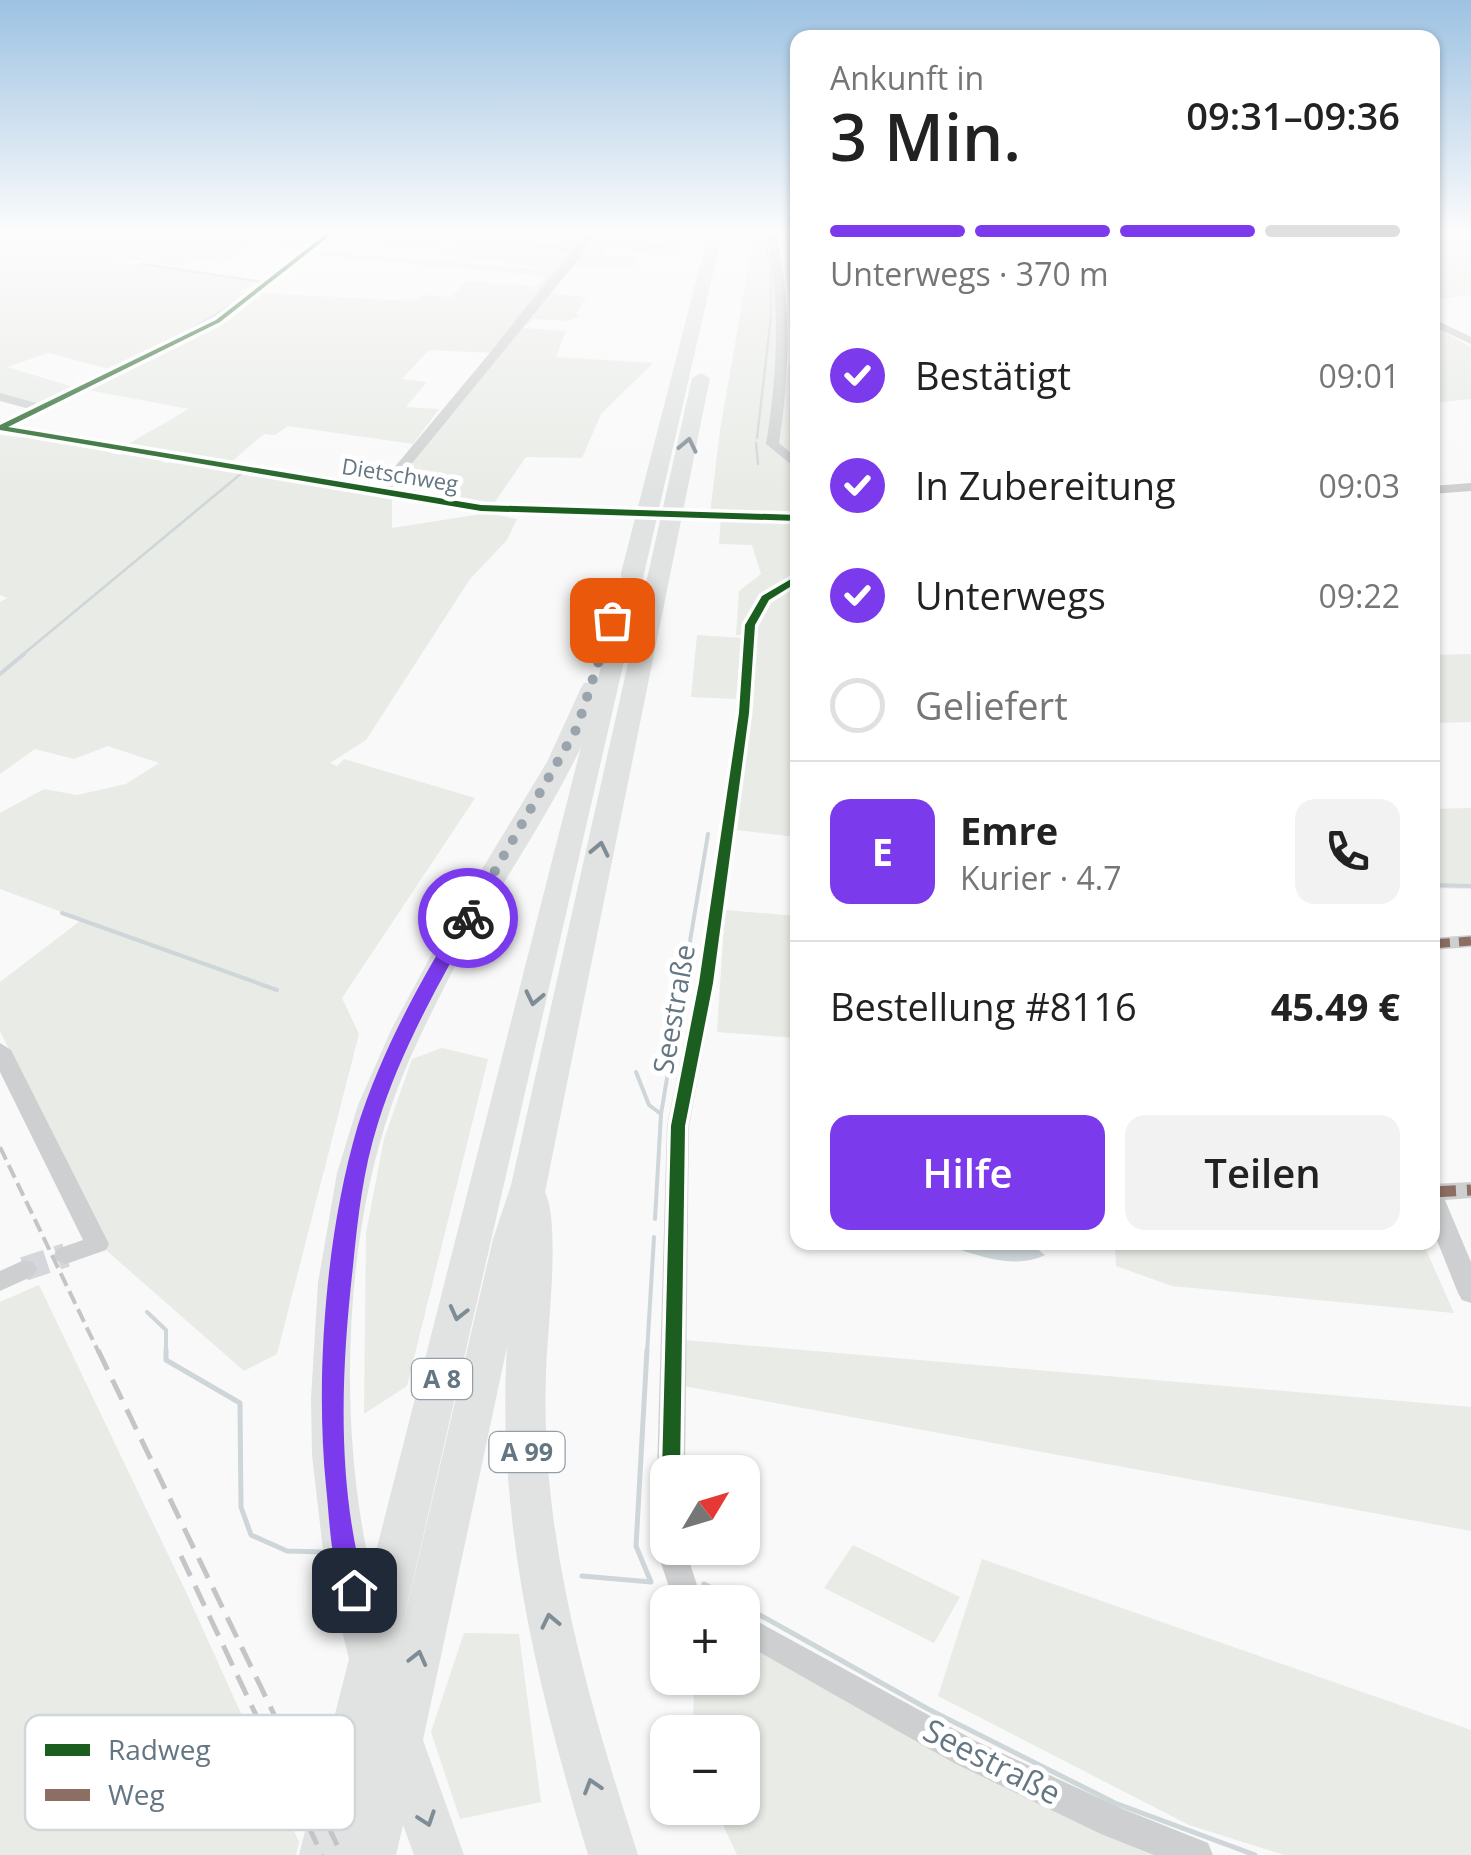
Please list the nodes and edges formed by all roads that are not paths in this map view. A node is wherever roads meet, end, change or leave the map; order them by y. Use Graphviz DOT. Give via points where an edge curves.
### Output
graph roads {
  1 [pos="219,321"];
  2 [pos="522,321"];
  3 [pos="694,321"];
  4 [pos="714,321"];
  5 [pos="784,321"];
  6 [pos="1440,325"];
  7 [pos="712,329"];
  8 [pos="1471,341"];
  9 [pos="705,363"];
  10 [pos="0,396"];
  11 [pos="40,408"];
  12 [pos="0,428"];
  13 [pos="790,459"];
  14 [pos="1471,487"];
  15 [pos="1440,489"];
  16 [pos="381,492"];
  17 [pos="790,518"];
  18 [pos="632,572"];
  19 [pos="790,583"];
  20 [pos="1471,942"];
  21 [pos="1440,944"];
  22 [pos="0,1050"];
  23 [pos="528,1185"];
  24 [pos="1471,1190"];
  25 [pos="1440,1194"];
  26 [pos="1440,1215"];
  27 [pos="66,1255"];
  28 [pos="24,1270"];
  29 [pos="0,1282"];
  30 [pos="1471,1293"];
  31 [pos="671,1455"];
  32 [pos="760,1636"];
  33 [pos="355,1729"];
  34 [pos="330,1830"];
  35 [pos="324,1855"];
  36 [pos="371,1855"];
  37 [pos="440,1855"];
  38 [pos="613,1855"];
  39 [pos="1196,1855"];
  1 -- 11 [label="street"];
  2 -- 16 [label="street"];
  3 -- 18 [label="highway, A 8"];
  4 -- 7 [label="highway"];
  5 -- 13 [label="street" via="772,444"];
  6 -- 8 [label="street"];
  23 -- 9 [label="highway, A 8, one-way"];
  10 -- 11 [label="street"];
  11 -- 12 [label="street"];
  12 -- 16 [label="street, Dietschweg"];
  14 -- 15 [label="street"];
  16 -- 17 [label="street, Dietschweg" via="481,508"];
  18 -- 33 [label="highway, A 8, one-way"];
  18 -- 37 [label="highway, one-way" via="622,584 577,728 437,971 368,1122 352,1187 333,1350 334,1448 346,1559"];
  19 -- 31 [label="street, Seestraße" via="765,598 750,625 706,983 678,1126"];
  20 -- 21 [label="street"];
  22 -- 27 [label="street" via="97,1244"];
  36 -- 23 [label="highway, A 8, one-way"];
  38 -- 23 [label="highway, A 99, one-way" via="570,1716 538,1564 525,1434 534,1244"];
  24 -- 25 [label="street"];
  26 -- 30 [label="street"];
  28 -- 29 [label="street"];
  32 -- 39 [label="street, Seestraße" via="965,1752"];
  34 -- 35 [label="highway, A 8, one-way"];
}
